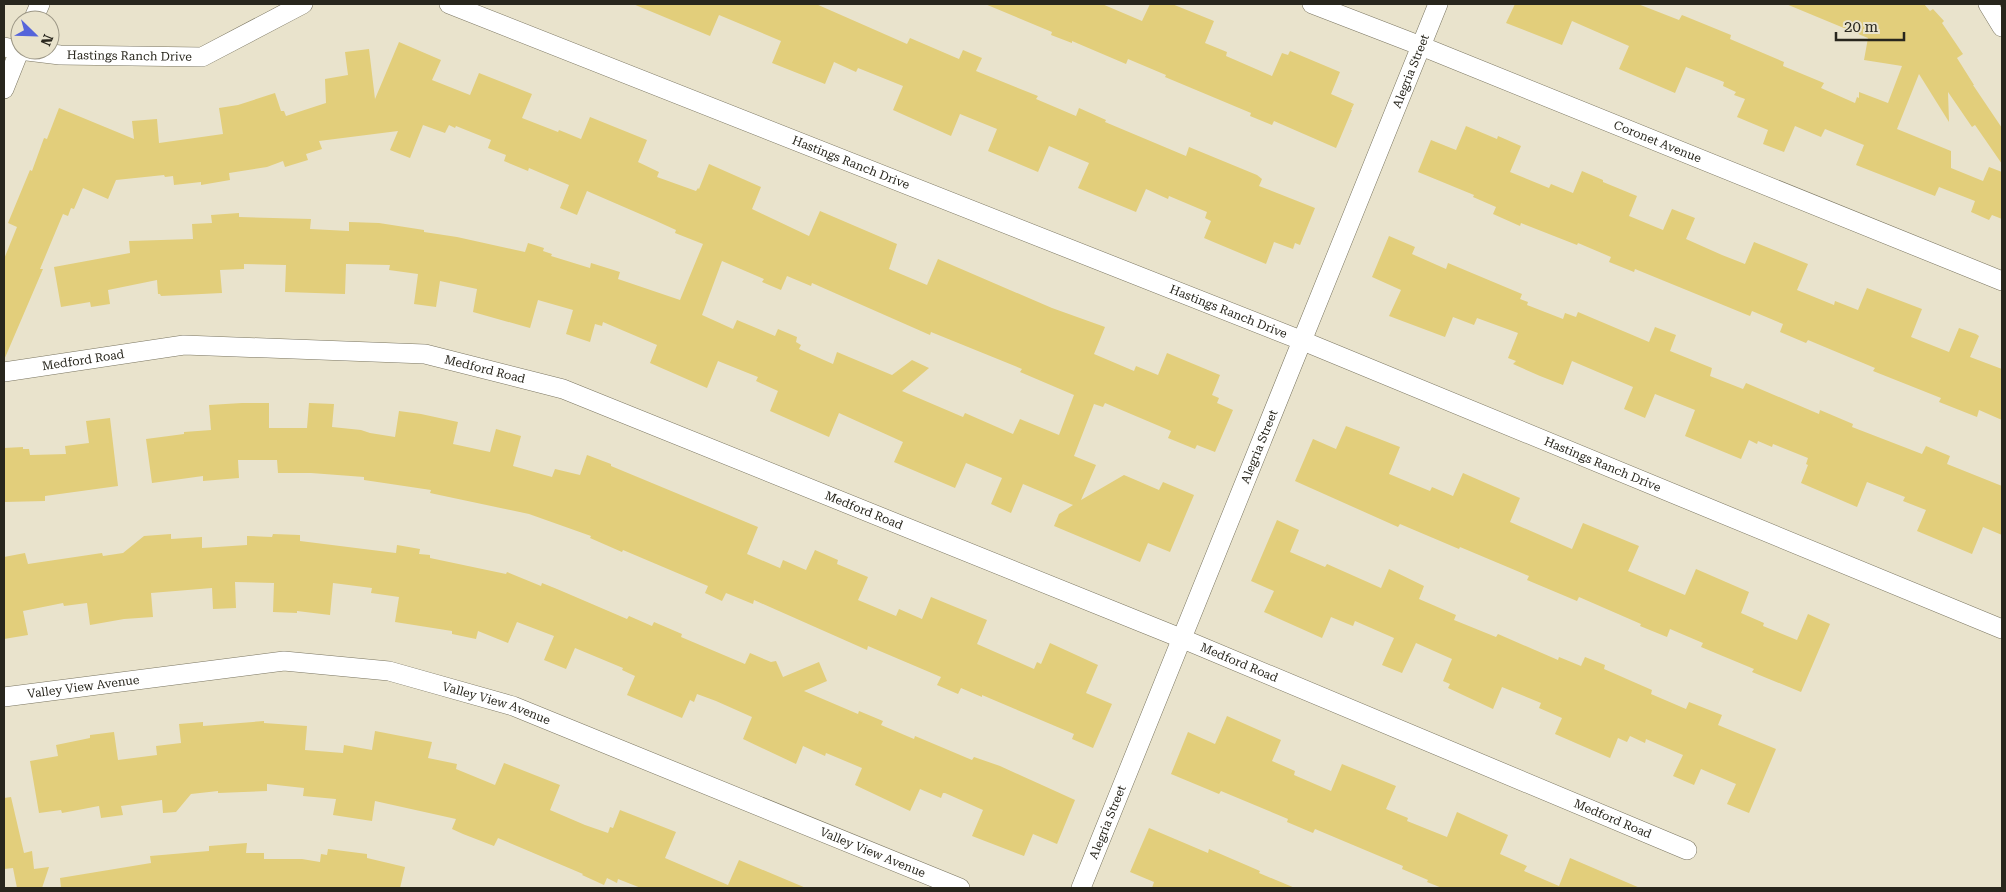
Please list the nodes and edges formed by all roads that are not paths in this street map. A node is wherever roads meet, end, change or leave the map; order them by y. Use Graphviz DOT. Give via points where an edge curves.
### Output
graph roads {
  1 [pos="303,4"];
  2 [pos="449,4"];
  3 [pos="1312,4"];
  4 [pos="1438,4"];
  5 [pos="1988,4"];
  6 [pos="2002,26"];
  7 [pos="1421,46"];
  8 [pos="60,55"];
  9 [pos="11,60"];
  10 [pos="4,89"];
  11 [pos="2002,281"];
  12 [pos="1303,341"];
  13 [pos="4,372"];
  14 [pos="2002,630"];
  15 [pos="1183,639"];
  16 [pos="4,696"];
  17 [pos="1687,850"];
  18 [pos="960,888"];
  19 [pos="1081,888"];
  1 -- 8 [label="street, Hastings Ranch Drive" via="202,57"];
  2 -- 12 [label="street, Hastings Ranch Drive"];
  3 -- 7 [label="street, Coronet Avenue"];
  4 -- 7 [label="street, Alegria Street"];
  5 -- 6 [label="street"];
  7 -- 11 [label="street, Coronet Avenue"];
  7 -- 12 [label="street, Alegria Street"];
  9 -- 10 [label="street"];
  12 -- 14 [label="street, Hastings Ranch Drive"];
  12 -- 15 [label="street, Alegria Street"];
  13 -- 15 [label="street, Medford Road" via="184,345 425,354 563,389"];
  15 -- 17 [label="street, Medford Road"];
  15 -- 19 [label="street, Alegria Street"];
  16 -- 18 [label="street, Valley View Avenue" via="284,661 389,671 513,706"];
}
